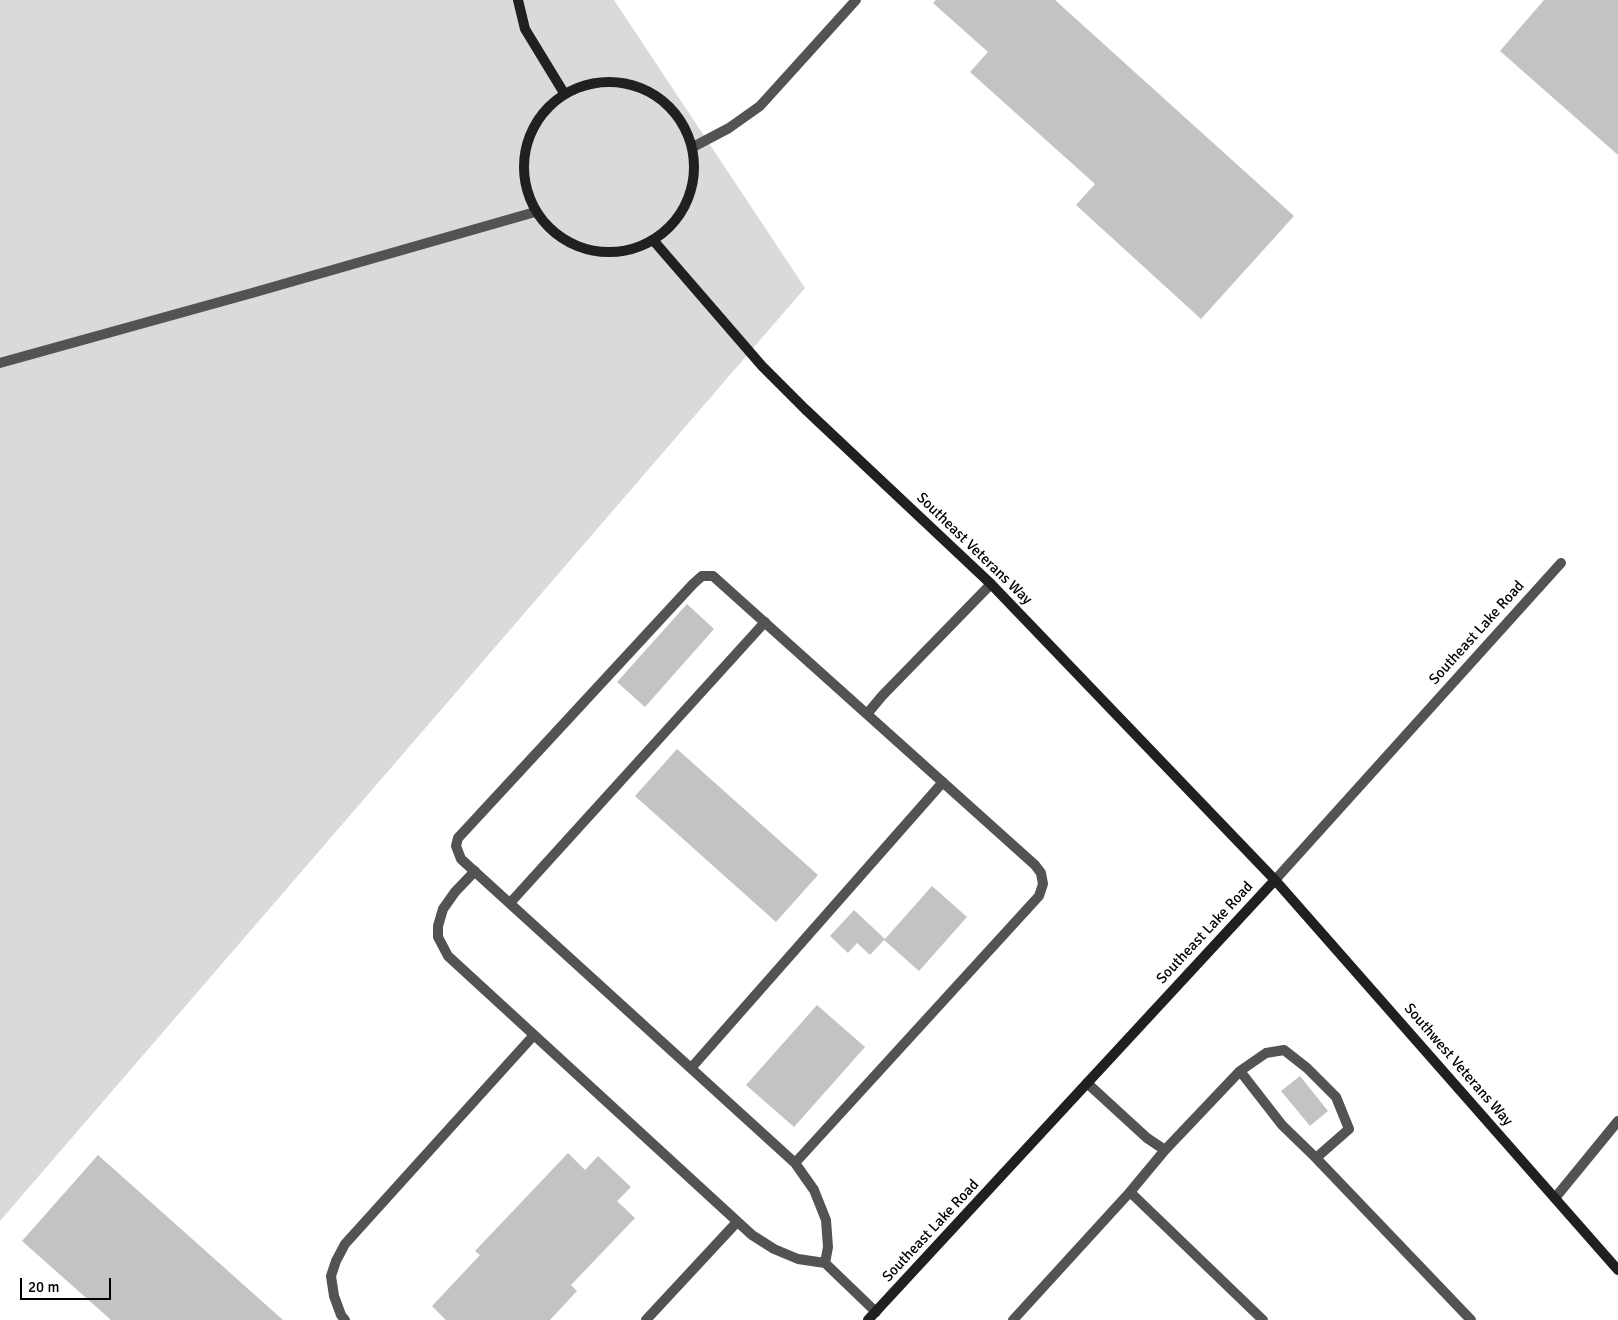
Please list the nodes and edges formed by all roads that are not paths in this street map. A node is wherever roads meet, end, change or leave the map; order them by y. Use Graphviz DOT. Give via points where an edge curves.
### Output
graph roads {
  1 [pos="518,0"];
  2 [pos="856,0"];
  3 [pos="564,94"];
  4 [pos="693,147"];
  5 [pos="535,212"];
  6 [pos="653,240"];
  7 [pos="0,362"];
  8 [pos="1561,563"];
  9 [pos="991,584"];
  10 [pos="764,622"];
  11 [pos="867,714"];
  12 [pos="943,782"];
  13 [pos="475,871"];
  14 [pos="1275,880"];
  15 [pos="510,903"];
  16 [pos="534,1035"];
  17 [pos="692,1067"];
  18 [pos="1240,1071"];
  19 [pos="1088,1083"];
  20 [pos="1618,1121"];
  21 [pos="1165,1150"];
  22 [pos="1316,1158"];
  23 [pos="795,1163"];
  24 [pos="1130,1192"];
  25 [pos="1555,1198"];
  26 [pos="737,1222"];
  27 [pos="825,1263"];
  28 [pos="1618,1270"];
  29 [pos="872,1316"];
  30 [pos="345,1320"];
  31 [pos="646,1320"];
  32 [pos="1014,1320"];
  33 [pos="1263,1320"];
  34 [pos="1471,1320"];
  1 -- 3 [label="main road" via="525,29"];
  2 -- 4 [label="street" via="760,106 729,128"];
  3 -- 4 [label="main road" via="589,83 616,81 642,88 665,102 682,122"];
  3 -- 5 [label="main road" via="543,111 529,133 523,160 525,187"];
  4 -- 6 [label="main road" via="694,174 688,200 674,223"];
  5 -- 6 [label="main road" via="552,232 576,246 602,253 628,251"];
  5 -- 7 [label="street"];
  6 -- 9 [label="main road, Southeast Veterans Way" via="768,372"];
  8 -- 14 [label="street, Southeast Lake Road"];
  9 -- 11 [label="street"];
  9 -- 14 [label="main road, Southeast Veterans Way"];
  10 -- 11 [label="street"];
  10 -- 13 [label="street" via="713,576 702,576 458,838 456,846 461,859"];
  10 -- 15 [label="street"];
  11 -- 12 [label="street"];
  12 -- 17 [label="street"];
  12 -- 23 [label="street" via="1035,865 1043,884 1039,896"];
  13 -- 15 [label="street"];
  13 -- 16 [label="street" via="443,910 438,937 448,956"];
  14 -- 19 [label="main road, Southeast Lake Road"];
  14 -- 25 [label="main road, Southwest Veterans Way"];
  15 -- 17 [label="street"];
  16 -- 26 [label="street"];
  16 -- 30 [label="street" via="345,1244 331,1276 334,1296"];
  17 -- 23 [label="street"];
  18 -- 21 [label="street"];
  18 -- 22 [label="street" via="1282,1125"];
  18 -- 22 [label="street" via="1266,1053 1284,1050 1336,1097 1349,1129"];
  19 -- 21 [label="street" via="1147,1138"];
  19 -- 29 [label="main road, Southeast Lake Road"];
  20 -- 25 [label="street"];
  21 -- 24 [label="street"];
  22 -- 34 [label="street"];
  23 -- 27 [label="street" via="814,1190 826,1220 828,1247"];
  24 -- 32 [label="street"];
  24 -- 33 [label="street"];
  25 -- 28 [label="main road, Southwest Veterans Way"];
  26 -- 27 [label="street" via="774,1249 798,1259"];
  26 -- 31 [label="street"];
  27 -- 29 [label="street"];
}
